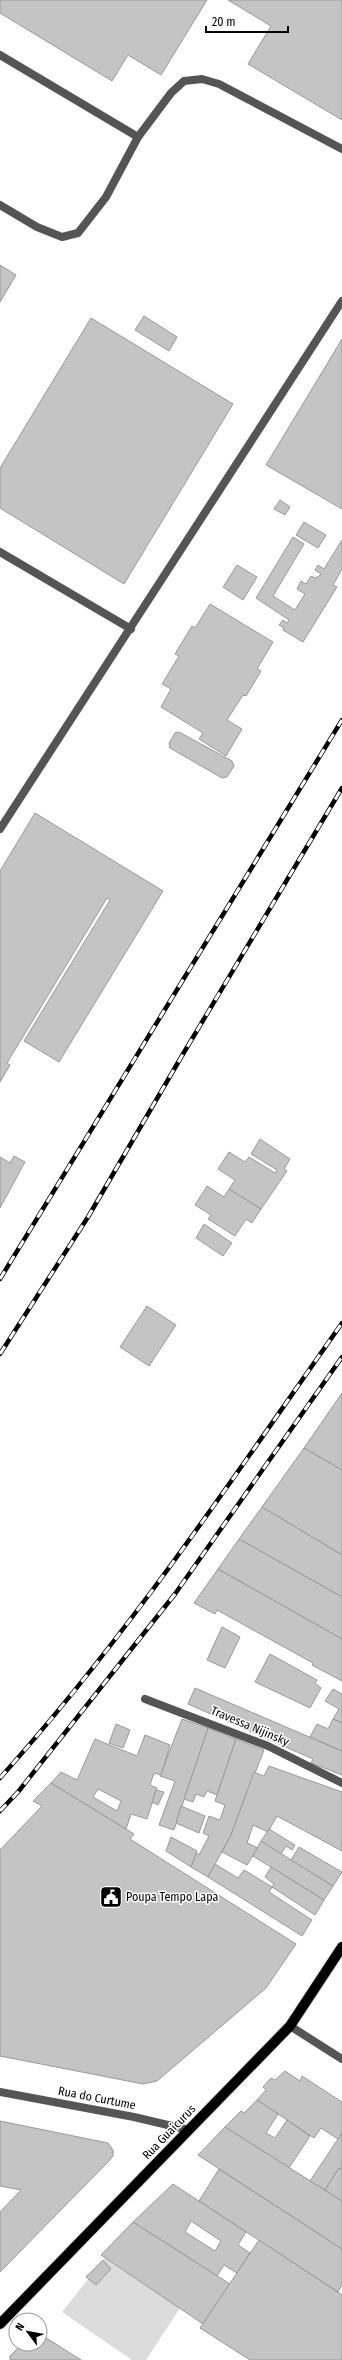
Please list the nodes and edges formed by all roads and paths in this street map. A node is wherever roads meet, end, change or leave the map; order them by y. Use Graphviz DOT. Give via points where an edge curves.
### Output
graph roads {
  1 [pos="0,55"];
  2 [pos="138,138"];
  3 [pos="342,149"];
  4 [pos="0,205"];
  5 [pos="342,301"];
  6 [pos="0,552"];
  7 [pos="131,629"];
  8 [pos="0,829"];
  9 [pos="145,1699"];
  10 [pos="342,1782"];
  11 [pos="342,1947"];
  12 [pos="290,2026"];
  13 [pos="342,2059"];
  14 [pos="0,2092"];
  15 [pos="189,2130"];
  16 [pos="0,2324"];
  1 -- 2 [label="street"];
  2 -- 3 [label="street" via="171,93 184,81 202,79 220,84"];
  2 -- 4 [label="street" via="106,197 78,233 62,237 37,227"];
  5 -- 7 [label="street"];
  6 -- 7 [label="street"];
  7 -- 8 [label="street"];
  9 -- 10 [label="street, Travessa Nijinsky" via="268,1746"];
  11 -- 12 [label="main road, Rua Guaicurus"];
  12 -- 13 [label="street"];
  12 -- 15 [label="main road, Rua Guaicurus"];
  14 -- 15 [label="street, Rua do Curtume"];
  15 -- 16 [label="main road, Rua Guaicurus"];
}
